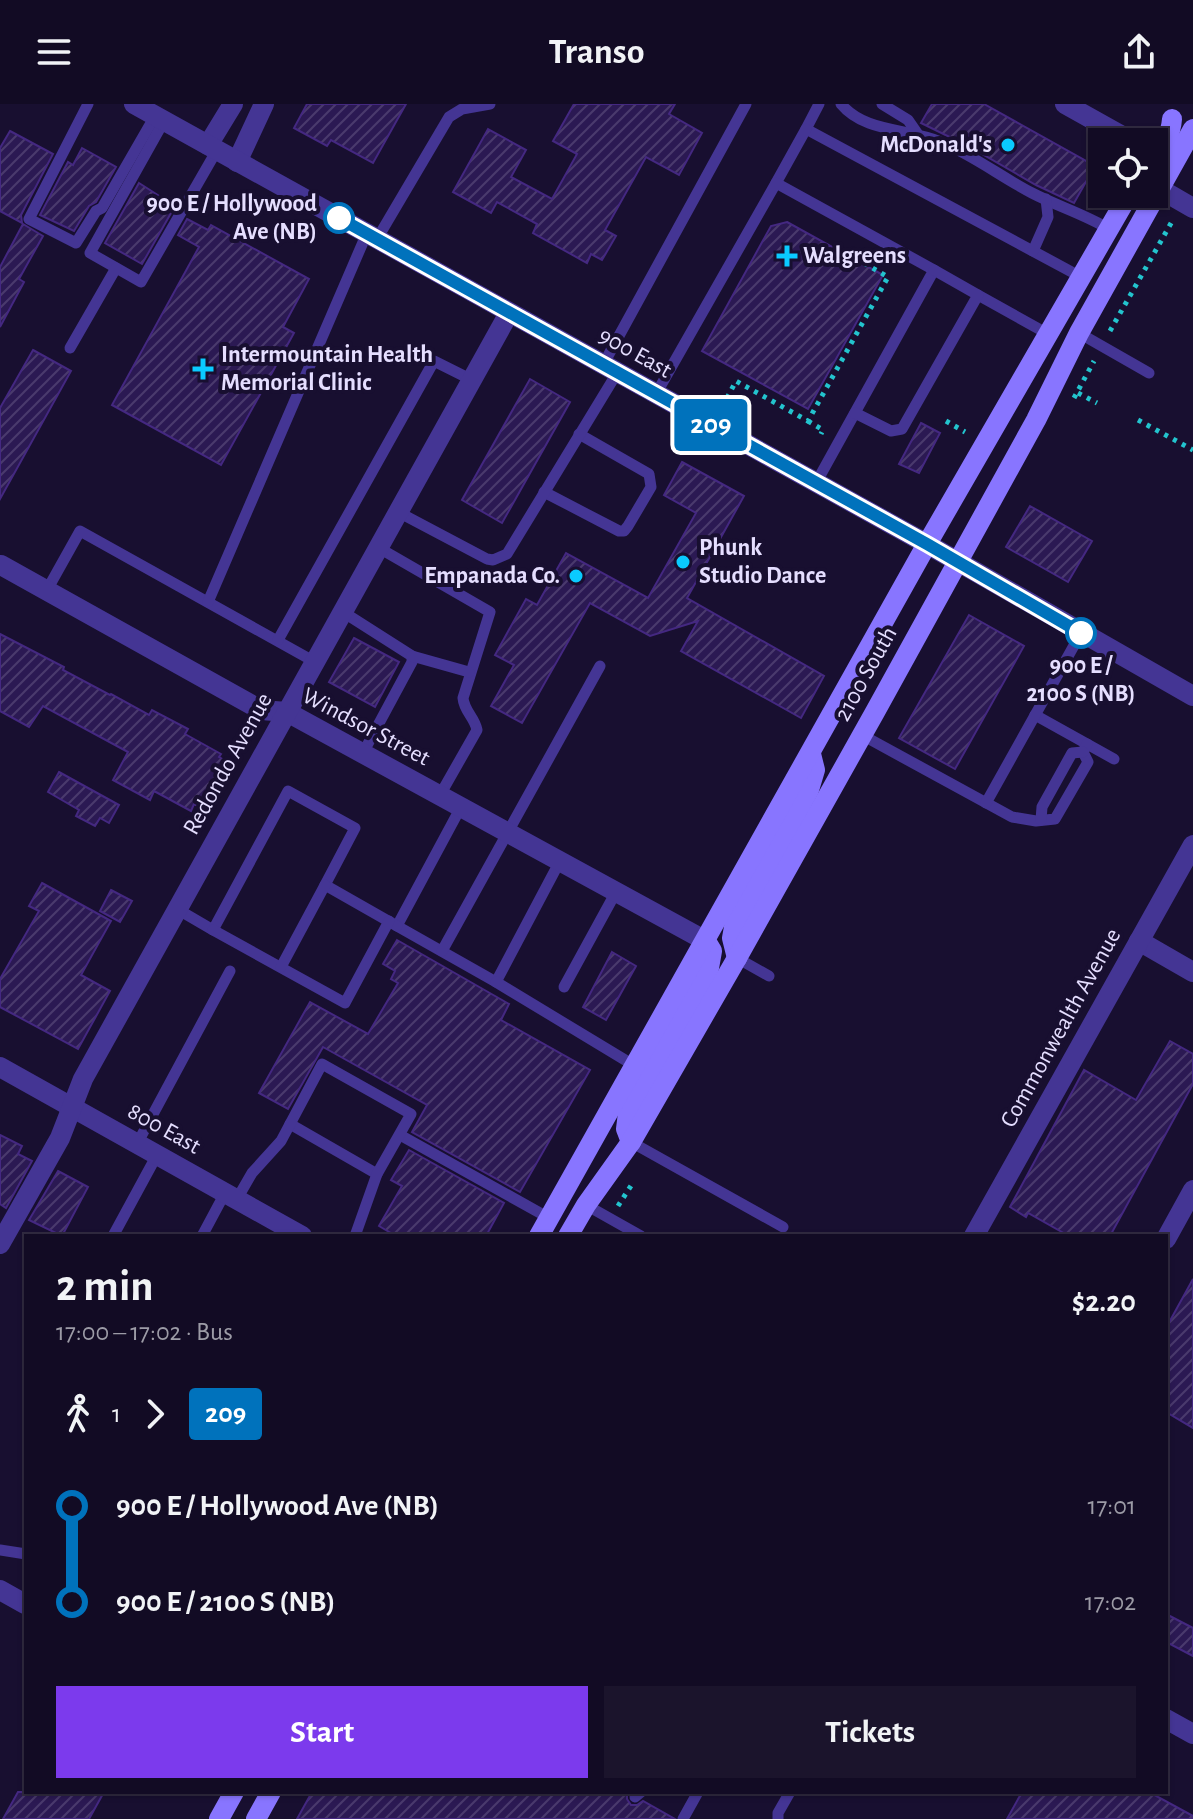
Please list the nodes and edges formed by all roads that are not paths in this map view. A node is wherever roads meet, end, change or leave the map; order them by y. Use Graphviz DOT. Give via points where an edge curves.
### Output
graph roads {
  1 [pos="88,104"];
  2 [pos="134,104"];
  3 [pos="233,104"];
  4 [pos="264,104"];
  5 [pos="490,104"];
  6 [pos="746,104"];
  7 [pos="819,104"];
  8 [pos="841,104"];
  9 [pos="882,104"];
  10 [pos="1065,104"];
  11 [pos="1176,111"];
  12 [pos="160,119"];
  13 [pos="1108,128"];
  14 [pos="806,129"];
  15 [pos="1193,129"];
  16 [pos="917,133"];
  17 [pos="1168,144"];
  18 [pos="212,148"];
  19 [pos="237,162"];
  20 [pos="1168,174"];
  21 [pos="776,183"];
  22 [pos="1168,194"];
  23 [pos="1046,199"];
  24 [pos="1121,208"];
  25 [pos="1149,208"];
  26 [pos="1193,208"];
  27 [pos="1109,229"];
  28 [pos="372,236"];
  29 [pos="1033,251"];
  30 [pos="116,268"];
  31 [pos="934,270"];
  32 [pos="1081,277"];
  33 [pos="978,295"];
  34 [pos="509,313"];
  35 [pos="1079,333"];
  36 [pos="1048,334"];
  37 [pos="70,348"];
  38 [pos="610,369"];
  39 [pos="1149,373"];
  40 [pos="472,380"];
  41 [pos="656,394"];
  42 [pos="855,413"];
  43 [pos="579,434"];
  44 [pos="816,483"];
  45 [pos="544,492"];
  46 [pos="398,512"];
  47 [pos="927,544"];
  48 [pos="379,548"];
  49 [pos="957,562"];
  50 [pos="0,565"];
  51 [pos="47,590"];
  52 [pos="208,602"];
  53 [pos="343,612"];
  54 [pos="1081,633"];
  55 [pos="278,640"];
  56 [pos="412,656"];
  57 [pos="315,662"];
  58 [pos="600,666"];
  59 [pos="469,672"];
  60 [pos="1193,696"];
  61 [pos="287,712"];
  62 [pos="1035,715"];
  63 [pos="862,735"];
  64 [pos="1085,748"];
  65 [pos="363,753"];
  66 [pos="811,754"];
  67 [pos="1114,759"];
  68 [pos="440,795"];
  69 [pos="986,803"];
  70 [pos="461,807"];
  71 [pos="1041,820"];
  72 [pos="507,832"];
  73 [pos="1193,845"];
  74 [pos="560,861"];
  75 [pos="325,885"];
  76 [pos="616,892"];
  77 [pos="177,909"];
  78 [pos="393,924"];
  79 [pos="213,930"];
  80 [pos="706,941"];
  81 [pos="1139,941"];
  82 [pos="442,951"];
  83 [pos="737,958"];
  84 [pos="281,967"];
  85 [pos="230,971"];
  86 [pos="1193,972"];
  87 [pos="769,976"];
  88 [pos="496,982"];
  89 [pos="564,987"];
  90 [pos="635,1066"];
  91 [pos="0,1067"];
  92 [pos="71,1107"];
  93 [pos="290,1124"];
  94 [pos="400,1135"];
  95 [pos="631,1142"];
  96 [pos="137,1144"];
  97 [pos="157,1155"];
  98 [pos="377,1174"];
  99 [pos="1193,1190"];
  100 [pos="231,1196"];
  101 [pos="586,1205"];
  102 [pos="549,1218"];
  103 [pos="783,1227"];
  104 [pos="114,1234"];
  105 [pos="203,1234"];
  106 [pos="298,1234"];
  107 [pos="356,1234"];
  108 [pos="540,1234"];
  109 [pos="569,1234"];
  110 [pos="637,1234"];
  111 [pos="975,1234"];
  112 [pos="1168,1235"];
  113 [pos="0,1244"];
  114 [pos="0,1550"];
  115 [pos="24,1554"];
  116 [pos="0,1590"];
  117 [pos="24,1603"];
  118 [pos="1168,1720"];
  119 [pos="1193,1734"];
  120 [pos="233,1794"];
  121 [pos="270,1794"];
  122 [pos="697,1794"];
  123 [pos="789,1794"];
  124 [pos="219,1819"];
  125 [pos="256,1819"];
  126 [pos="683,1819"];
  127 [pos="778,1819"];
  1 -- 12 [label="lane" via="29,219 76,243"];
  2 -- 12 [label="street, 900 East"];
  3 -- 18 [label="street"];
  4 -- 19 [label="street"];
  5 -- 28 [label="lane" via="449,117"];
  6 -- 38 [label="lane"];
  7 -- 14 [label="lane"];
  8 -- 16 [label="lane" via="867,125"];
  9 -- 16 [label="lane" via="908,120"];
  10 -- 13 [label="street"];
  11 -- 17 [label="main road"];
  12 -- 18 [label="street, 900 East"];
  12 -- 30 [label="lane" via="90,253"];
  14 -- 21 [label="lane"];
  14 -- 29 [label="lane"];
  15 -- 20 [label="main road, 2100 South"];
  16 -- 23 [label="lane"];
  18 -- 19 [label="street, 900 East"];
  18 -- 30 [label="lane" via="141,282"];
  19 -- 28 [label="street, 900 East"];
  21 -- 31 [label="lane"];
  21 -- 41 [label="lane"];
  22 -- 26 [label="street"];
  23 -- 27 [label="lane"];
  23 -- 29 [label="lane" via="1048,217"];
  24 -- 27 [label="main road, 2100 South"];
  25 -- 35 [label="main road, 2100 South"];
  27 -- 32 [label="main road, 2100 South"];
  28 -- 34 [label="street, 900 East"];
  28 -- 52 [label="lane"];
  29 -- 32 [label="lane"];
  30 -- 37 [label="lane"];
  31 -- 33 [label="lane"];
  31 -- 42 [label="lane"];
  32 -- 36 [label="main road, 2100 South"];
  33 -- 36 [label="lane"];
  33 -- 42 [label="lane" via="902,429 891,431"];
  34 -- 38 [label="street, 900 East"];
  34 -- 40 [label="street, Redondo Avenue"];
  35 -- 39 [label="lane"];
  35 -- 49 [label="main road, 2100 South"];
  36 -- 47 [label="main road, 2100 South"];
  38 -- 41 [label="street, 900 East"];
  38 -- 43 [label="lane"];
  40 -- 46 [label="street, Redondo Avenue"];
  40 -- 55 [label="lane" via="434,361"];
  41 -- 44 [label="street, 900 East"];
  42 -- 44 [label="lane"];
  43 -- 45 [label="lane"];
  43 -- 45 [label="lane" via="649,474 651,487 628,526 619,531"];
  44 -- 47 [label="street, 900 East"];
  45 -- 46 [label="lane" via="507,554 493,560"];
  46 -- 48 [label="street, Redondo Avenue"];
  47 -- 49 [label="street, 900 East"];
  47 -- 66 [label="main road, 2100 South"];
  48 -- 53 [label="street, Redondo Avenue"];
  48 -- 59 [label="lane" via="490,612"];
  49 -- 54 [label="street, 900 East"];
  49 -- 63 [label="main road, 2100 South"];
  50 -- 51 [label="street, Windsor Street"];
  51 -- 52 [label="lane" via="80,531"];
  51 -- 61 [label="street, Windsor Street" via="261,710"];
  52 -- 55 [label="lane"];
  53 -- 56 [label="lane"];
  53 -- 57 [label="street, Redondo Avenue"];
  54 -- 60 [label="street, 900 East"];
  54 -- 62 [label="lane"];
  55 -- 57 [label="lane"];
  56 -- 59 [label="lane"];
  56 -- 65 [label="lane"];
  57 -- 61 [label="street, Redondo Avenue"];
  58 -- 72 [label="lane"];
  59 -- 68 [label="lane" via="464,706 477,730"];
  61 -- 65 [label="street, Windsor Street"];
  61 -- 77 [label="street, Redondo Avenue"];
  62 -- 64 [label="lane"];
  62 -- 69 [label="lane"];
  63 -- 69 [label="lane"];
  63 -- 83 [label="main road, 2100 South"];
  64 -- 67 [label="lane"];
  64 -- 71 [label="lane" via="1072,753 1042,807"];
  64 -- 71 [label="lane" via="1088,762 1055,819"];
  65 -- 68 [label="street, Windsor Street"];
  66 -- 80 [label="main road, 2100 South"];
  66 -- 83 [label="main road" via="815,770 809,790 734,927"];
  68 -- 70 [label="street, Windsor Street"];
  69 -- 71 [label="lane" via="1012,817"];
  70 -- 72 [label="street, Windsor Street"];
  70 -- 78 [label="lane"];
  72 -- 74 [label="street, Windsor Street"];
  72 -- 82 [label="lane"];
  73 -- 81 [label="street, Commonwealth Avenue"];
  74 -- 76 [label="street, Windsor Street"];
  74 -- 88 [label="lane"];
  75 -- 78 [label="lane"];
  75 -- 79 [label="lane" via="355,828 288,791"];
  75 -- 84 [label="lane"];
  76 -- 80 [label="street, Windsor Street"];
  76 -- 89 [label="lane"];
  77 -- 79 [label="lane"];
  77 -- 92 [label="street, Redondo Avenue"];
  78 -- 82 [label="lane"];
  78 -- 84 [label="lane" via="345,1003"];
  79 -- 84 [label="lane"];
  80 -- 90 [label="main road, 2100 South"];
  80 -- 95 [label="main road" via="712,951 709,968 628,1113"];
  81 -- 86 [label="street"];
  81 -- 111 [label="street, Commonwealth Avenue"];
  82 -- 88 [label="lane"];
  83 -- 87 [label="lane"];
  83 -- 95 [label="main road, 2100 South"];
  85 -- 96 [label="lane"];
  88 -- 90 [label="lane"];
  90 -- 102 [label="main road, 2100 South"];
  91 -- 92 [label="street, 800 East"];
  92 -- 96 [label="street, 800 East"];
  92 -- 113 [label="street, Redondo Avenue" via="60,1138"];
  93 -- 94 [label="lane" via="322,1064 411,1114"];
  93 -- 98 [label="lane"];
  93 -- 100 [label="lane"];
  94 -- 98 [label="lane"];
  94 -- 102 [label="lane"];
  95 -- 101 [label="main road, 2100 South"];
  95 -- 103 [label="lane"];
  96 -- 97 [label="street, 800 East"];
  97 -- 100 [label="street, 800 East"];
  97 -- 104 [label="lane"];
  98 -- 107 [label="lane"];
  99 -- 112 [label="street"];
  100 -- 105 [label="lane"];
  100 -- 106 [label="street, 800 East"];
  101 -- 109 [label="main road, 2100 South"];
  101 -- 110 [label="lane"];
  102 -- 108 [label="main road, 2100 South"];
  114 -- 115 [label="lane"];
  116 -- 117 [label="street"];
  118 -- 119 [label="street"];
  120 -- 124 [label="main road"];
  121 -- 125 [label="main road"];
  122 -- 126 [label="lane"];
  123 -- 127 [label="lane"];
}
